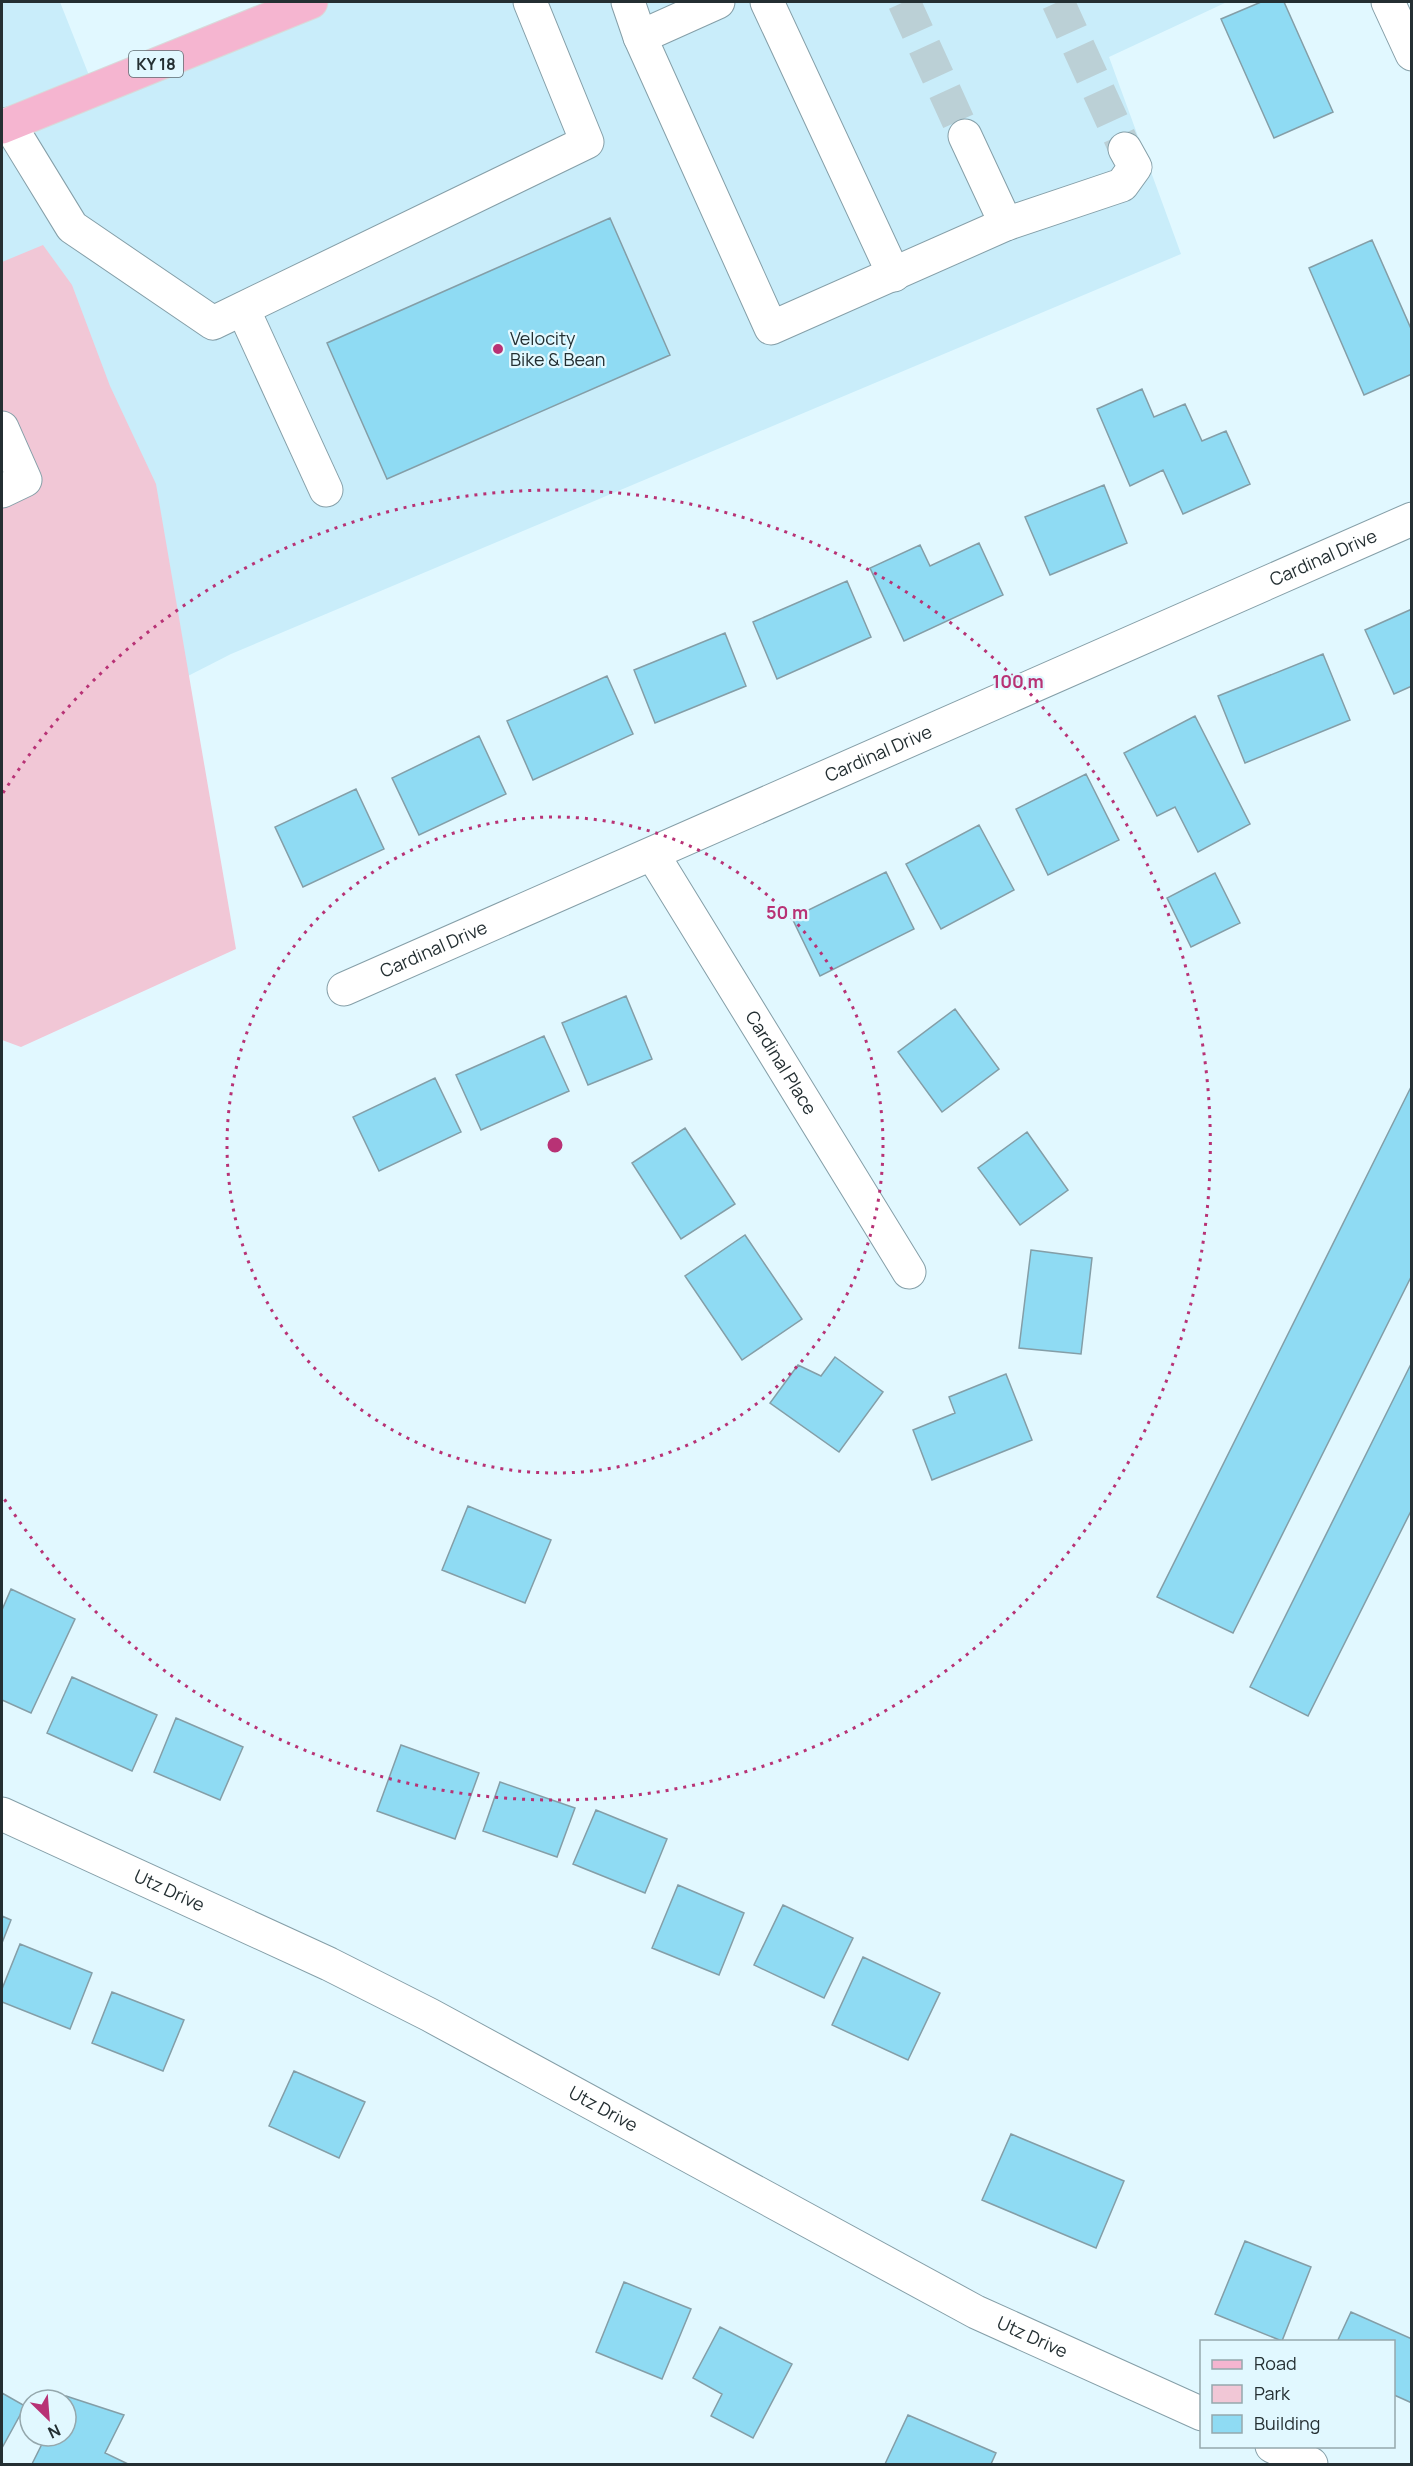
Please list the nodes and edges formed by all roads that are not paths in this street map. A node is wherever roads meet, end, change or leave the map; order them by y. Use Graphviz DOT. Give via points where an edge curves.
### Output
graph roads {
  1 [pos="310,2"];
  2 [pos="530,2"];
  3 [pos="628,2"];
  4 [pos="718,2"];
  5 [pos="767,2"];
  6 [pos="1388,2"];
  7 [pos="640,37"];
  8 [pos="1412,54"];
  9 [pos="5,126"];
  10 [pos="965,136"];
  11 [pos="1125,149"];
  12 [pos="1006,224"];
  13 [pos="894,275"];
  14 [pos="243,309"];
  15 [pos="2,428"];
  16 [pos="326,490"];
  17 [pos="2,491"];
  18 [pos="1412,519"];
  19 [pos="653,855"];
  20 [pos="344,989"];
  21 [pos="909,1272"];
  22 [pos="2,1814"];
  23 [pos="1200,2413"];
  24 [pos="1276,2448"];
  25 [pos="1311,2464"];
  1 -- 9 [label="main road, KY 18"];
  2 -- 14 [label="street" via="587,142"];
  3 -- 7 [label="street"];
  4 -- 7 [label="street"];
  5 -- 13 [label="street"];
  6 -- 8 [label="street"];
  7 -- 13 [label="street" via="771,328"];
  9 -- 14 [label="street" via="72,227 213,323"];
  10 -- 12 [label="street"];
  11 -- 12 [label="street" via="1135,167 1122,185"];
  12 -- 13 [label="street"];
  14 -- 16 [label="street"];
  15 -- 17 [label="street" via="25,480"];
  18 -- 19 [label="street, Cardinal Drive"];
  19 -- 20 [label="street, Cardinal Drive"];
  19 -- 21 [label="street, Cardinal Place"];
  22 -- 23 [label="street, Utz Drive" via="329,1964 976,2312"];
  24 -- 25 [label="street"];
}
